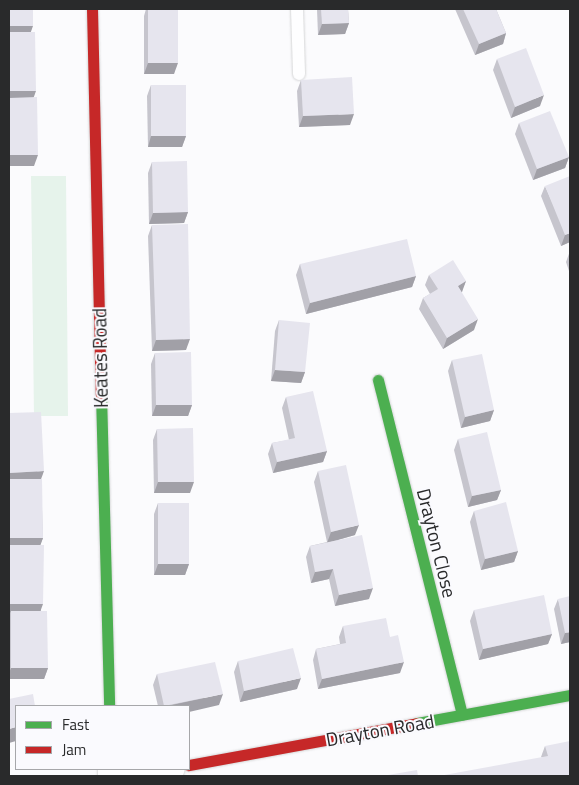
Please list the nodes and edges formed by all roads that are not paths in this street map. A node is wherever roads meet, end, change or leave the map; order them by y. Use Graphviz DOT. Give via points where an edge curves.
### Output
graph roads {
  1 [pos="92,9"];
  2 [pos="297,9"];
  3 [pos="299,74"];
  4 [pos="378,380"];
  5 [pos="570,695"];
  6 [pos="109,705"];
  7 [pos="462,715"];
  8 [pos="190,765"];
  9 [pos="165,770"];
  10 [pos="130,776"];
  1 -- 6 [label="street, Keates Road"];
  2 -- 3 [label="lane"];
  4 -- 7 [label="street, Drayton Close"];
  5 -- 7 [label="street, Drayton Road"];
  7 -- 8 [label="street, Drayton Road"];
  9 -- 10 [label="street"];
}
